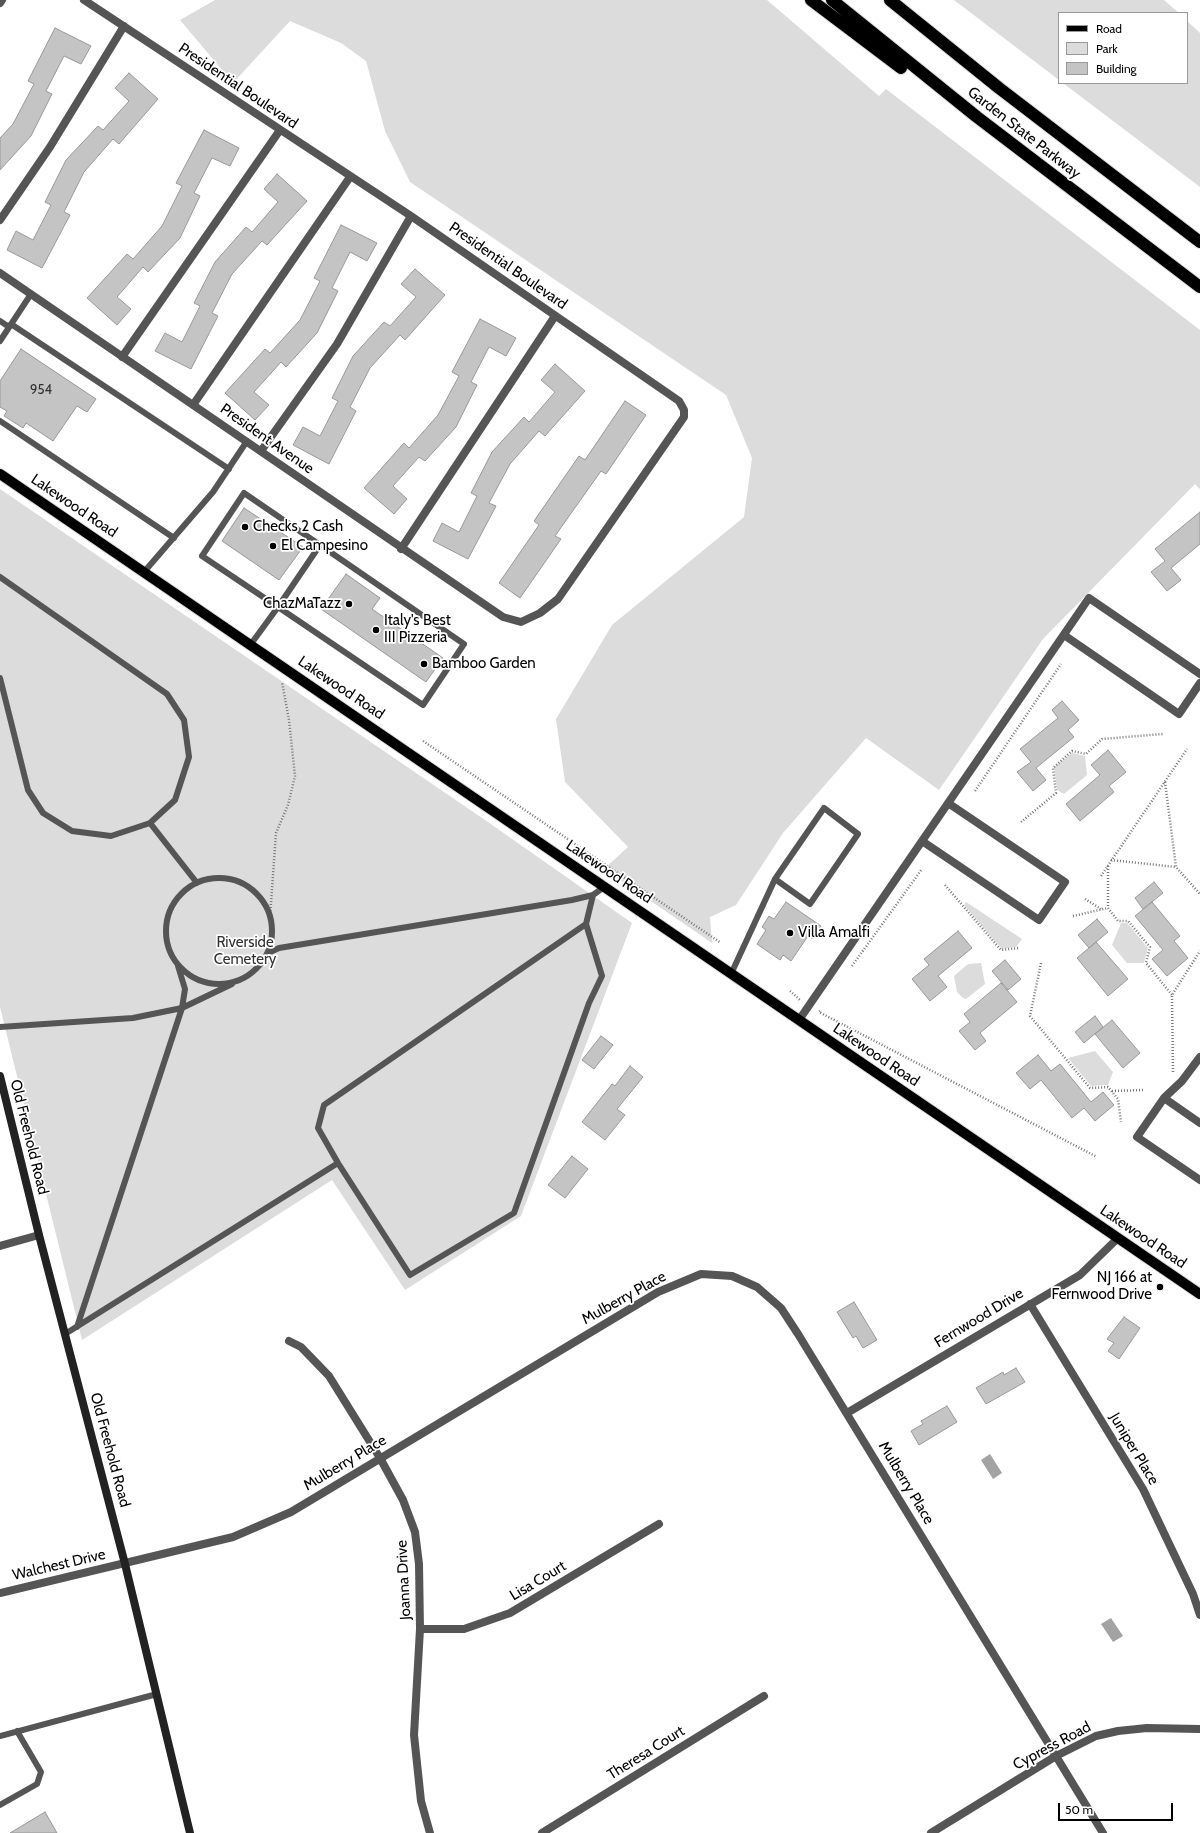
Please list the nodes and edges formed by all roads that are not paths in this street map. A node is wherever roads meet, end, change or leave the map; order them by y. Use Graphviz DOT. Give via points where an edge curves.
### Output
graph roads {
  1 [pos="2,0"];
  2 [pos="84,0"];
  3 [pos="811,0"];
  4 [pos="832,0"];
  5 [pos="891,1"];
  6 [pos="0,3"];
  7 [pos="124,26"];
  8 [pos="280,130"];
  9 [pos="350,177"];
  10 [pos="1065,186"];
  11 [pos="411,216"];
  12 [pos="0,220"];
  13 [pos="1200,242"];
  14 [pos="0,273"];
  15 [pos="1200,287"];
  16 [pos="31,294"];
  17 [pos="555,316"];
  18 [pos="0,321"];
  19 [pos="10,325"];
  20 [pos="0,341"];
  21 [pos="122,357"];
  22 [pos="193,405"];
  23 [pos="0,421"];
  24 [pos="247,441"];
  25 [pos="261,451"];
  26 [pos="229,469"];
  27 [pos="0,474"];
  28 [pos="174,538"];
  29 [pos="320,545"];
  30 [pos="401,549"];
  31 [pos="144,572"];
  32 [pos="0,577"];
  33 [pos="278,607"];
  34 [pos="522,622"];
  35 [pos="1064,635"];
  36 [pos="251,644"];
  37 [pos="1200,674"];
  38 [pos="0,678"];
  39 [pos="1200,683"];
  40 [pos="948,803"];
  41 [pos="150,823"];
  42 [pos="922,841"];
  43 [pos="775,879"];
  44 [pos="197,883"];
  45 [pos="604,887"];
  46 [pos="593,895"];
  47 [pos="586,924"];
  48 [pos="268,953"];
  49 [pos="178,966"];
  50 [pos="731,974"];
  51 [pos="244,978"];
  52 [pos="182,1008"];
  53 [pos="799,1020"];
  54 [pos="0,1027"];
  55 [pos="1200,1057"];
  56 [pos="0,1076"];
  57 [pos="1164,1098"];
  58 [pos="1200,1123"];
  59 [pos="338,1163"];
  60 [pos="1200,1180"];
  61 [pos="39,1235"];
  62 [pos="1118,1238"];
  63 [pos="0,1246"];
  64 [pos="1200,1294"];
  65 [pos="1030,1304"];
  66 [pos="77,1327"];
  67 [pos="64,1334"];
  68 [pos="289,1341"];
  69 [pos="847,1413"];
  70 [pos="380,1458"];
  71 [pos="659,1524"];
  72 [pos="125,1564"];
  73 [pos="1197,1592"];
  74 [pos="0,1594"];
  75 [pos="1200,1615"];
  76 [pos="420,1629"];
  77 [pos="157,1694"];
  78 [pos="764,1696"];
  79 [pos="1200,1728"];
  80 [pos="17,1731"];
  81 [pos="0,1736"];
  82 [pos="1056,1756"];
  83 [pos="0,1805"];
  84 [pos="190,1833"];
  85 [pos="430,1833"];
  86 [pos="542,1833"];
  87 [pos="931,1833"];
  88 [pos="1103,1833"];
  1 -- 6 [label="street"];
  2 -- 7 [label="street, Presidential Boulevard"];
  3 -- 10 [label="highway" via="999,141"];
  4 -- 10 [label="highway, Garden State Parkway" via="888,48"];
  5 -- 13 [label="highway, Garden State Parkway" via="999,88"];
  7 -- 8 [label="street, Presidential Boulevard"];
  7 -- 12 [label="street" via="50,147"];
  8 -- 9 [label="street, Presidential Boulevard"];
  8 -- 21 [label="street"];
  9 -- 11 [label="street, Presidential Boulevard"];
  9 -- 22 [label="street"];
  10 -- 15 [label="highway, Garden State Parkway"];
  11 -- 17 [label="street, Presidential Boulevard"];
  11 -- 25 [label="street" via="337,344"];
  14 -- 16 [label="street, President Avenue"];
  16 -- 19 [label="lane"];
  16 -- 21 [label="street, President Avenue"];
  17 -- 30 [label="street"];
  17 -- 34 [label="street, Presidential Boulevard" via="679,401 684,410 684,417 558,599 540,613"];
  18 -- 19 [label="lane"];
  19 -- 20 [label="lane"];
  19 -- 26 [label="lane"];
  21 -- 22 [label="street, President Avenue"];
  22 -- 24 [label="street, President Avenue"];
  23 -- 28 [label="lane"];
  24 -- 25 [label="street, President Avenue"];
  24 -- 26 [label="lane"];
  25 -- 30 [label="street, President Avenue"];
  26 -- 28 [label="lane"];
  27 -- 31 [label="main road, Lakewood Road"];
  28 -- 31 [label="lane"];
  29 -- 33 [label="lane"];
  29 -- 33 [label="lane" via="244,493 202,556"];
  29 -- 33 [label="lane" via="464,644 423,705"];
  30 -- 34 [label="street, President Avenue" via="503,617"];
  31 -- 36 [label="main road, Lakewood Road"];
  32 -- 41 [label="lane" via="167,694 184,720 189,757 175,800"];
  33 -- 36 [label="lane"];
  35 -- 37 [label="street" via="1089,598"];
  35 -- 39 [label="street" via="1179,714"];
  35 -- 40 [label="street"];
  36 -- 45 [label="main road, Lakewood Road"];
  38 -- 41 [label="lane" via="28,790 43,814 72,831 111,836"];
  40 -- 42 [label="street"];
  40 -- 42 [label="street" via="1065,882 1039,920"];
  41 -- 44 [label="lane"];
  42 -- 53 [label="street"];
  43 -- 43 [label="lane" via="824,808 858,834 810,904"];
  43 -- 50 [label="lane"];
  44 -- 48 [label="lane" via="215,878 233,880 250,888 263,901 270,917 272,936"];
  44 -- 49 [label="lane" via="182,893 172,906 167,921 166,937 170,952"];
  45 -- 46 [label="lane"];
  45 -- 50 [label="main road, Lakewood Road"];
  46 -- 47 [label="lane"];
  46 -- 48 [label="lane" via="279,948"];
  47 -- 59 [label="lane" via="324,1105 318,1128"];
  47 -- 59 [label="lane" via="602,976 589,1003 514,1213 410,1275"];
  48 -- 51 [label="lane" via="258,967"];
  49 -- 51 [label="lane" via="188,975 214,984 227,984"];
  49 -- 52 [label="lane" via="185,989"];
  50 -- 53 [label="main road, Lakewood Road"];
  51 -- 52 [label="lane"];
  52 -- 54 [label="lane" via="133,1018"];
  52 -- 66 [label="lane"];
  53 -- 62 [label="main road, Lakewood Road"];
  55 -- 57 [label="street" via="1182,1081"];
  56 -- 61 [label="main road, Old Freehold Road"];
  57 -- 58 [label="street"];
  57 -- 60 [label="street" via="1137,1137"];
  59 -- 66 [label="lane"];
  61 -- 63 [label="street"];
  61 -- 67 [label="main road, Old Freehold Road"];
  62 -- 64 [label="main road, Lakewood Road"];
  62 -- 65 [label="street, Fernwood Drive" via="1080,1275"];
  65 -- 69 [label="street, Fernwood Drive"];
  65 -- 73 [label="street, Juniper Place" via="1143,1489"];
  66 -- 67 [label="lane"];
  67 -- 72 [label="main road, Old Freehold Road"];
  68 -- 70 [label="street, Joanna Drive" via="301,1348 329,1376"];
  69 -- 70 [label="street, Mulberry Place" via="781,1308 757,1287 732,1276 701,1274 658,1292"];
  69 -- 82 [label="street, Mulberry Place"];
  70 -- 72 [label="street, Mulberry Place" via="291,1512 233,1537"];
  70 -- 76 [label="street, Joanna Drive" via="403,1500 415,1532 419,1564"];
  71 -- 76 [label="street, Lisa Court" via="510,1613 464,1629"];
  72 -- 74 [label="street, Walchest Drive"];
  72 -- 77 [label="main road, Old Freehold Road"];
  73 -- 75 [label="street, Juniper Place"];
  76 -- 85 [label="street, Joanna Drive" via="414,1735 421,1801"];
  77 -- 80 [label="lane"];
  77 -- 84 [label="main road, Old Freehold Road"];
  78 -- 86 [label="street, Theresa Court"];
  79 -- 82 [label="street, Cypress Road" via="1118,1731 1096,1736"];
  80 -- 81 [label="lane"];
  80 -- 83 [label="lane" via="41,1772 37,1784"];
  82 -- 87 [label="street, Cypress Road"];
  82 -- 88 [label="street, Mulberry Place"];
}
